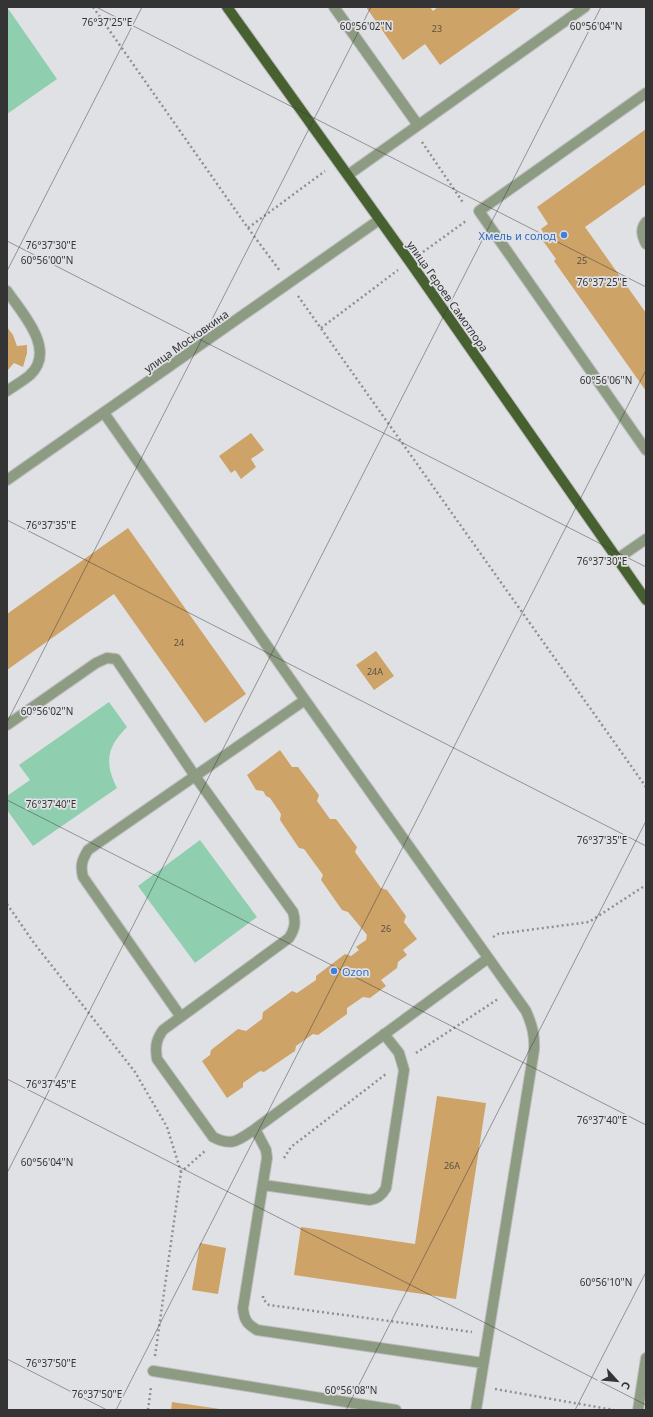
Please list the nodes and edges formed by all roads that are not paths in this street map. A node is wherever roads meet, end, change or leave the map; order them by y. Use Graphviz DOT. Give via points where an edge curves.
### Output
graph roads {
  1 [pos="227,7"];
  2 [pos="334,7"];
  3 [pos="585,7"];
  4 [pos="646,93"];
  5 [pos="418,125"];
  6 [pos="348,175"];
  7 [pos="379,220"];
  8 [pos="646,222"];
  9 [pos="646,244"];
  10 [pos="7,291"];
  11 [pos="7,391"];
  12 [pos="104,413"];
  13 [pos="646,450"];
  14 [pos="7,480"];
  15 [pos="646,539"];
  16 [pos="617,559"];
  17 [pos="646,600"];
  18 [pos="305,700"];
  19 [pos="7,725"];
  20 [pos="195,776"];
  21 [pos="487,959"];
  22 [pos="181,1017"];
  23 [pos="384,1034"];
  24 [pos="255,1129"];
  25 [pos="263,1185"];
  26 [pos="646,1358"];
  27 [pos="483,1363"];
  28 [pos="153,1371"];
  29 [pos="396,1410"];
  30 [pos="476,1410"];
  31 [pos="638,1410"];
  1 -- 6 [label="main road, улица Героев Самотлора"];
  2 -- 5 [label="street"];
  3 -- 5 [label="street"];
  4 -- 13 [label="street" via="479,211"];
  5 -- 6 [label="street"];
  6 -- 7 [label="main road, улица Героев Самотлора"];
  7 -- 12 [label="street, улица Московкина"];
  7 -- 16 [label="main road, улица Героев Самотлора"];
  8 -- 9 [label="street" via="642,236"];
  10 -- 11 [label="street" via="34,332 40,346 39,362 31,375"];
  12 -- 14 [label="street, улица Московкина"];
  12 -- 18 [label="street"];
  15 -- 16 [label="street"];
  16 -- 17 [label="main road, улица Героев Самотлора"];
  18 -- 20 [label="street"];
  18 -- 21 [label="street"];
  19 -- 20 [label="street" via="96,663 107,658 116,659"];
  20 -- 22 [label="street" via="292,912 295,920 294,930 289,938"];
  20 -- 22 [label="street" via="88,850 82,859 80,869"];
  21 -- 23 [label="street"];
  21 -- 27 [label="street" via="526,1011 535,1038"];
  22 -- 24 [label="street" via="163,1030 157,1039 157,1059 217,1140 231,1143"];
  23 -- 24 [label="street"];
  23 -- 25 [label="street" via="399,1053 404,1070 386,1188 382,1195 370,1200"];
  24 -- 25 [label="street" via="266,1150"];
  25 -- 27 [label="street" via="243,1308 248,1325 257,1330"];
  26 -- 31 [label="street"];
  27 -- 30 [label="street"];
  28 -- 29 [label="street"];
}
